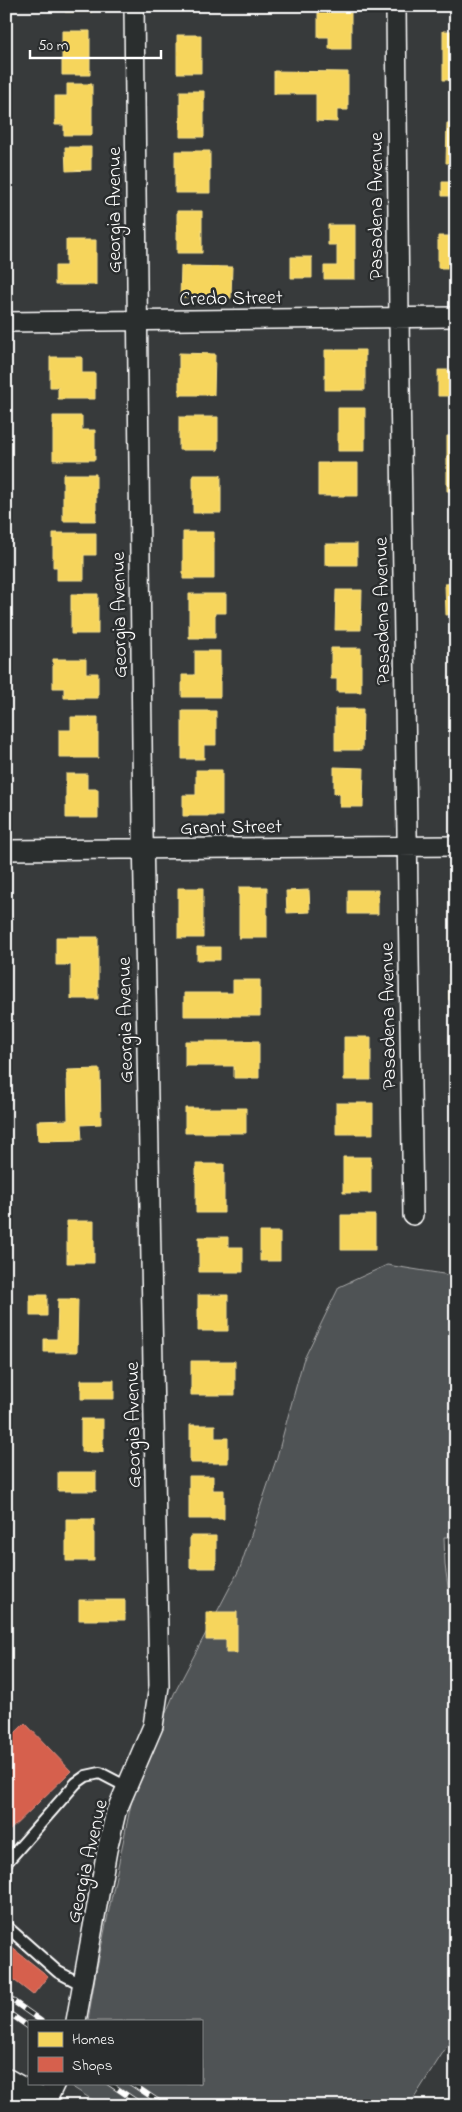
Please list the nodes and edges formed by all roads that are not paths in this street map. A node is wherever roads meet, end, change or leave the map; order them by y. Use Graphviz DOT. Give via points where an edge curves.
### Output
graph roads {
  1 [pos="134,6"];
  2 [pos="396,6"];
  3 [pos="456,317"];
  4 [pos="399,318"];
  5 [pos="137,321"];
  6 [pos="6,322"];
  7 [pos="407,846"];
  8 [pos="456,846"];
  9 [pos="143,849"];
  10 [pos="6,850"];
  11 [pos="413,1214"];
  12 [pos="127,1786"];
  13 [pos="6,1863"];
  14 [pos="6,1926"];
  15 [pos="83,1985"];
  16 [pos="76,2020"];
  17 [pos="6,2083"];
  18 [pos="47,2100"];
  1 -- 5 [label="street, Georgia Avenue"];
  2 -- 4 [label="street, Pasadena Avenue"];
  3 -- 4 [label="street, Credo Street"];
  4 -- 5 [label="street, Credo Street"];
  4 -- 7 [label="street, Pasadena Avenue"];
  5 -- 6 [label="street, Credo Street"];
  5 -- 9 [label="street, Georgia Avenue"];
  7 -- 8 [label="street, Grant Street"];
  7 -- 9 [label="street, Grant Street"];
  7 -- 11 [label="street, Pasadena Avenue"];
  9 -- 10 [label="street, Grant Street"];
  9 -- 12 [label="street, Georgia Avenue" via="159,1686 153,1726"];
  12 -- 13 [label="lane" via="100,1773 86,1776"];
  12 -- 15 [label="street, Georgia Avenue" via="116,1812 107,1850"];
  14 -- 15 [label="lane" via="58,1972"];
  15 -- 16 [label="street, Georgia Avenue"];
  17 -- 18 [label="main road"];
}
